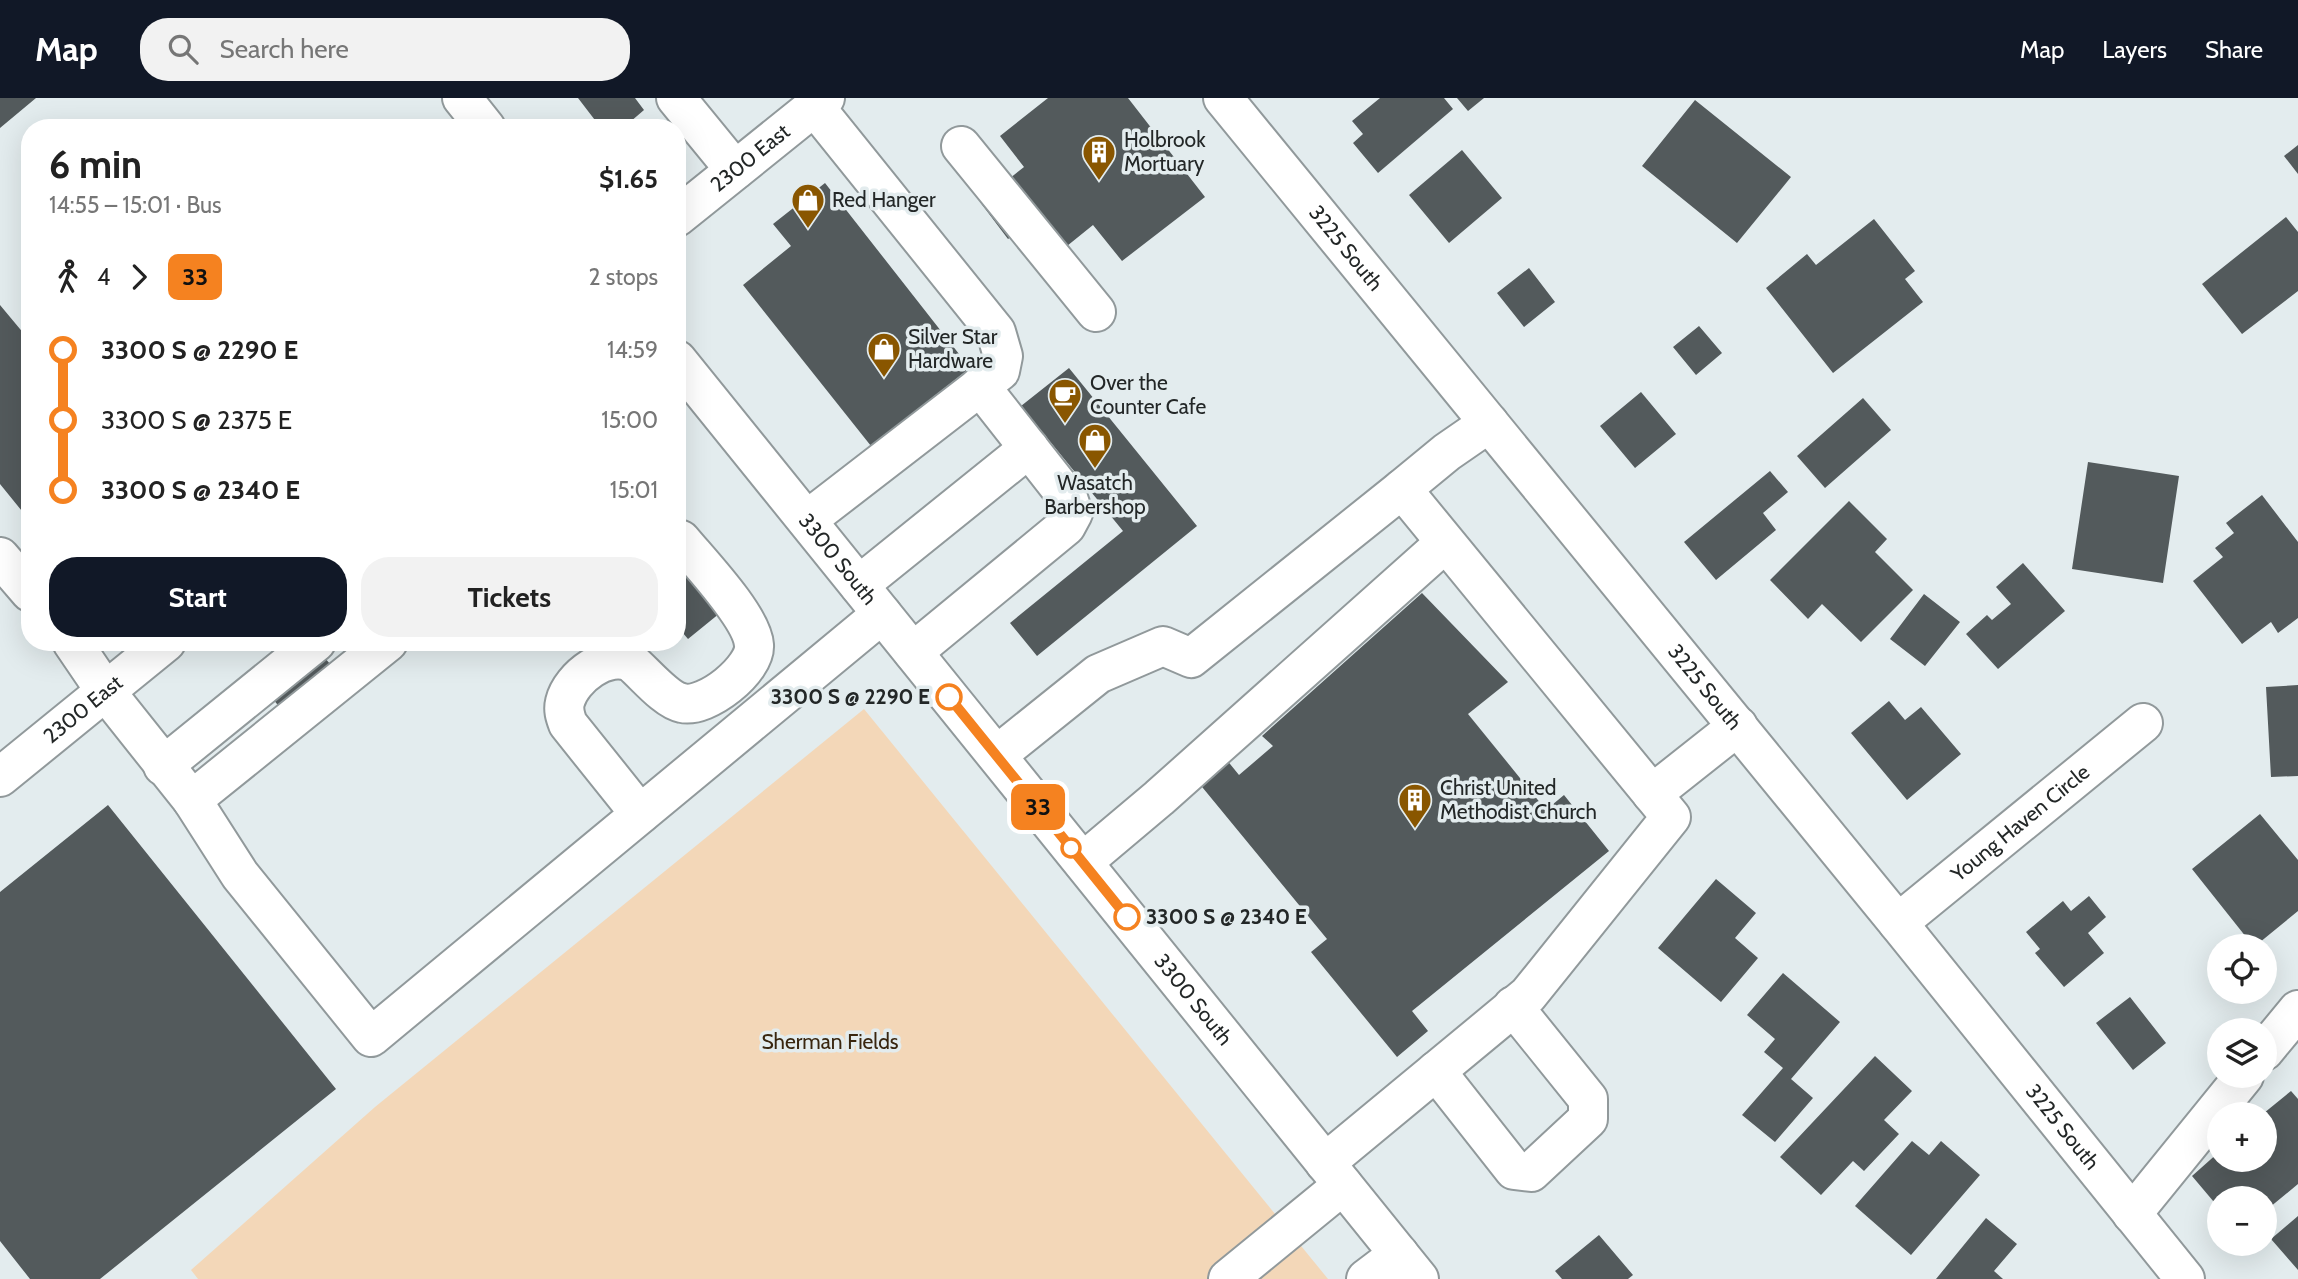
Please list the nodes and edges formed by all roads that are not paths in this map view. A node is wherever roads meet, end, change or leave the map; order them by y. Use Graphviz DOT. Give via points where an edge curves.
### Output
graph roads {
  1 [pos="462,98"];
  2 [pos="676,98"];
  3 [pos="1223,98"];
  4 [pos="820,102"];
  5 [pos="479,119"];
  6 [pos="961,146"];
  7 [pos="735,170"];
  8 [pos="686,210"];
  9 [pos="1096,312"];
  10 [pos="686,371"];
  11 [pos="980,386"];
  12 [pos="1489,423"];
  13 [pos="1029,448"];
  14 [pos="1402,489"];
  15 [pos="807,520"];
  16 [pos="1445,542"];
  17 [pos="686,546"];
  18 [pos="0,557"];
  19 [pos="21,582"];
  20 [pos="870,599"];
  21 [pos="78,651"];
  22 [pos="155,651"];
  23 [pos="305,651"];
  24 [pos="377,651"];
  25 [pos="913,652"];
  26 [pos="106,692"];
  27 [pos="2143,723"];
  28 [pos="1738,726"];
  29 [pos="996,755"];
  30 [pos="163,766"];
  31 [pos="3,768"];
  32 [pos="1652,794"];
  33 [pos="192,800"];
  34 [pos="640,814"];
  35 [pos="1083,862"];
  36 [pos="1898,923"];
  37 [pos="1513,1006"];
  38 [pos="2298,1010"];
  39 [pos="2277,1035"];
  40 [pos="1436,1071"];
  41 [pos="2234,1088"];
  42 [pos="1334,1174"];
  43 [pos="2132,1214"];
  44 [pos="1409,1267"];
  45 [pos="1227,1279"];
  46 [pos="1366,1279"];
  47 [pos="2185,1279"];
  1 -- 5 [label="street"];
  2 -- 7 [label="street"];
  3 -- 12 [label="street, 3225 South"];
  4 -- 7 [label="street, 2300 East"];
  4 -- 11 [label="street" via="996,332 1003,356 1000,371"];
  6 -- 9 [label="street"];
  7 -- 8 [label="street, 2300 East"];
  10 -- 15 [label="street, 3300 South"];
  11 -- 13 [label="street"];
  11 -- 15 [label="street"];
  12 -- 14 [label="street"];
  12 -- 28 [label="street, 3225 South"];
  13 -- 20 [label="street"];
  13 -- 25 [label="street" via="1068,498 1073,513 1066,526"];
  14 -- 16 [label="street"];
  14 -- 29 [label="street" via="1191,658 1163,646 1098,674"];
  15 -- 20 [label="street, 3300 South"];
  16 -- 32 [label="street"];
  16 -- 35 [label="street"];
  17 -- 34 [label="street" via="749,626 755,645 750,663 713,696 681,704 632,663 611,659 579,681 564,704 568,724"];
  18 -- 19 [label="street"];
  20 -- 25 [label="street, 3300 South"];
  20 -- 34 [label="street"];
  21 -- 26 [label="street"];
  22 -- 26 [label="street, 2300 East"];
  23 -- 30 [label="street"];
  24 -- 33 [label="street"];
  25 -- 29 [label="street, 3300 South"];
  26 -- 30 [label="street"];
  26 -- 31 [label="street, 2300 East"];
  27 -- 36 [label="street, Young Haven Circle"];
  28 -- 32 [label="street"];
  28 -- 36 [label="street, 3225 South"];
  29 -- 35 [label="street, 3300 South"];
  30 -- 33 [label="street"];
  32 -- 37 [label="street" via="1671,817 1528,995"];
  33 -- 34 [label="street" via="240,874 371,1037"];
  35 -- 42 [label="street, 3300 South"];
  36 -- 43 [label="street, 3225 South"];
  37 -- 40 [label="street"];
  37 -- 40 [label="street" via="1588,1099 1588,1119 1531,1172 1514,1170"];
  38 -- 39 [label="street"];
  40 -- 42 [label="street"];
  41 -- 43 [label="street"];
  42 -- 44 [label="street, 3300 South"];
  42 -- 45 [label="street"];
  43 -- 47 [label="street, 3225 South"];
  44 -- 46 [label="street"];
}
